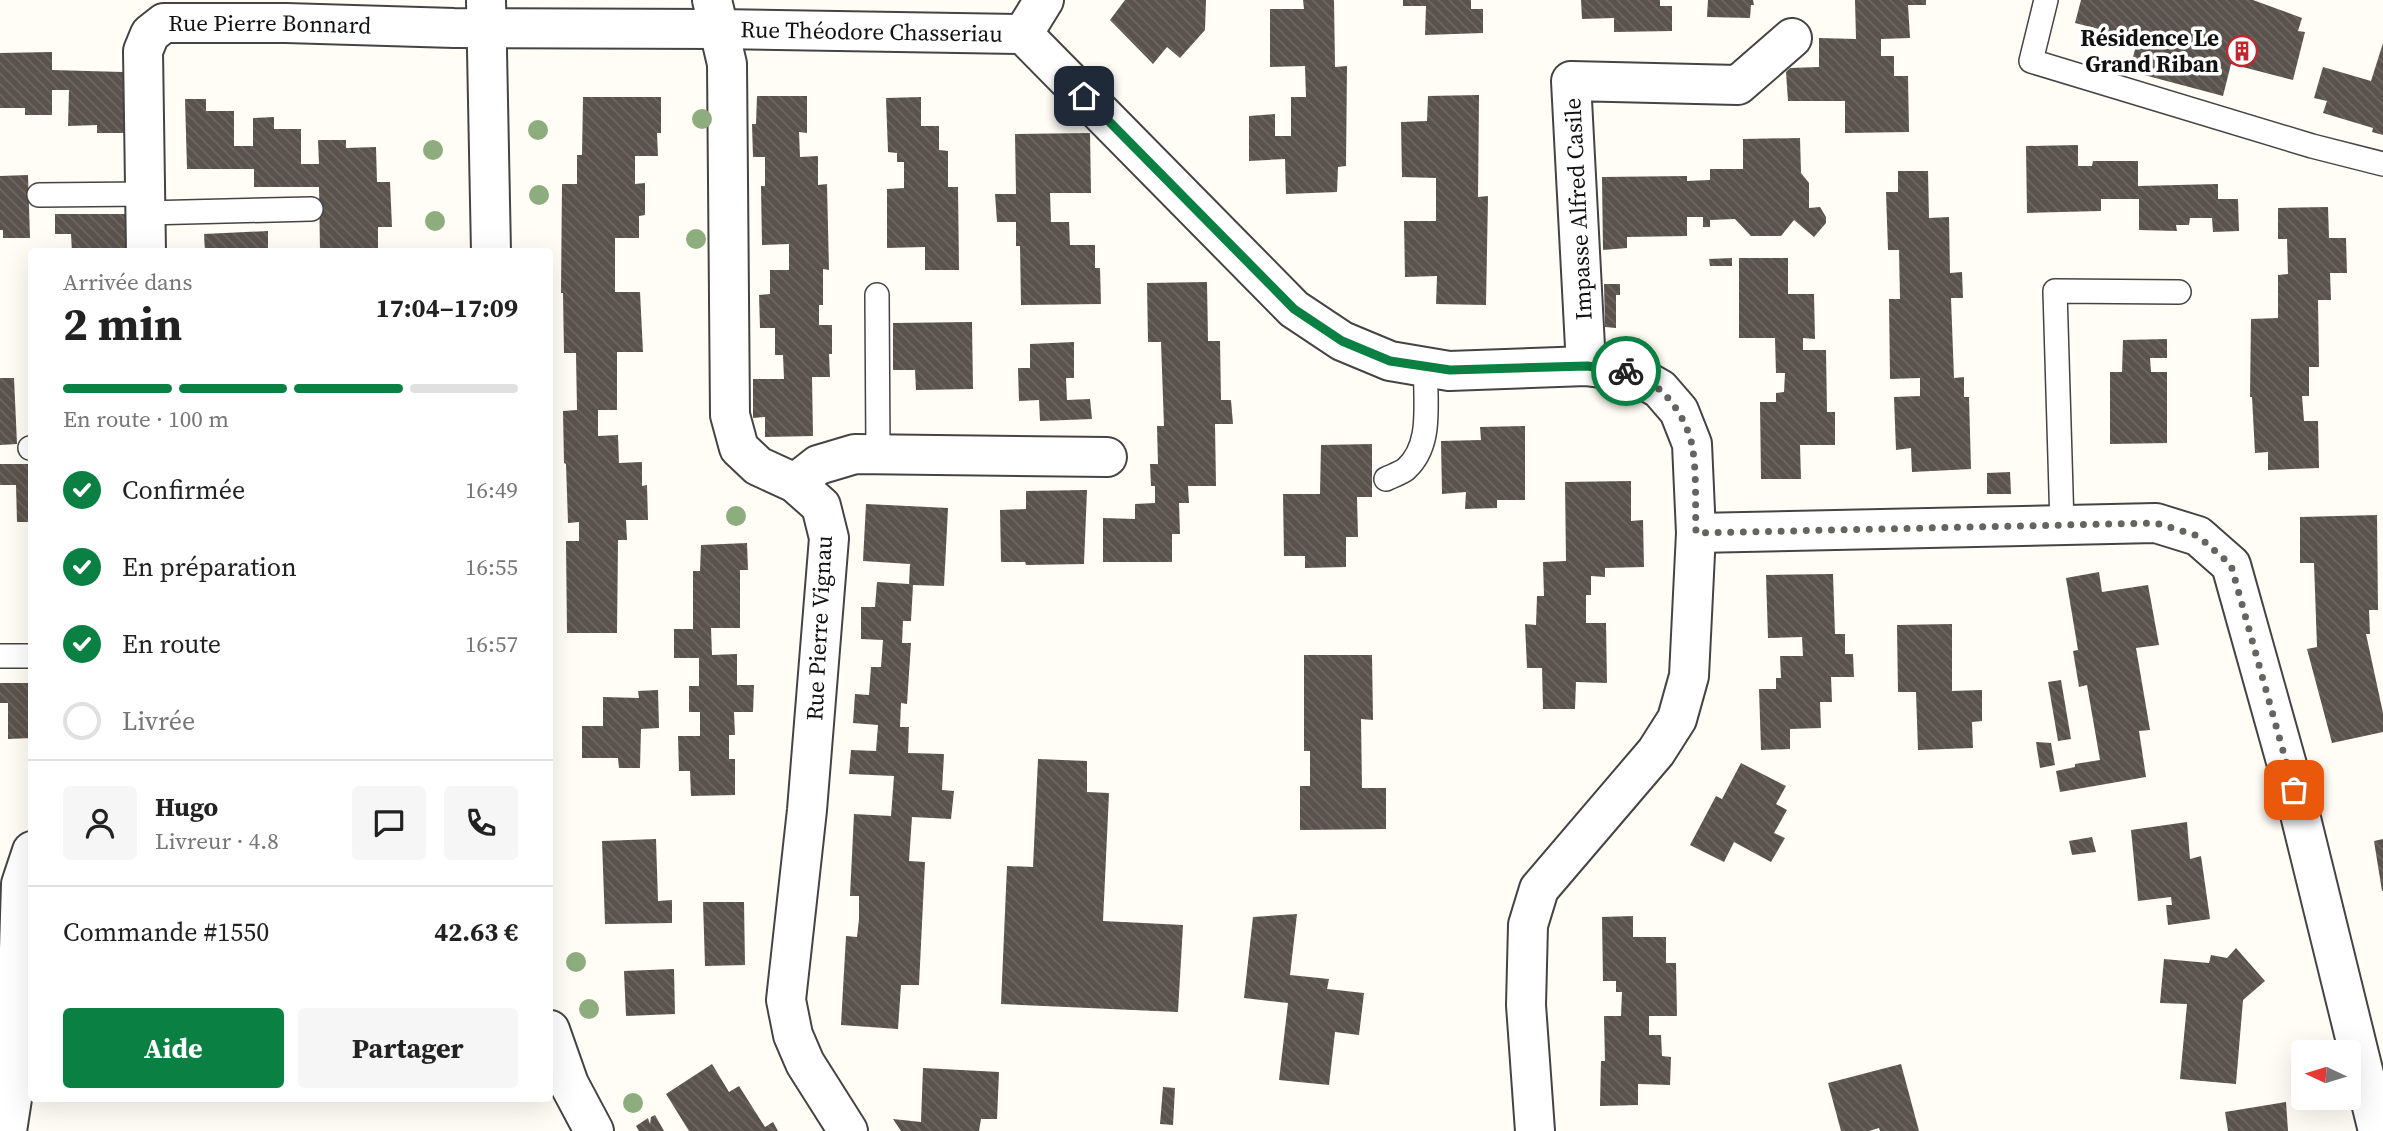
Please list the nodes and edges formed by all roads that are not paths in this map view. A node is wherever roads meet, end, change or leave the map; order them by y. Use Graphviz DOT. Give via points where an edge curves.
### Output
graph roads {
  1 [pos="1044,0"];
  2 [pos="2046,0"];
  3 [pos="288,11"];
  4 [pos="487,14"];
  5 [pos="715,14"];
  6 [pos="1023,34"];
  7 [pos="1792,37"];
  8 [pos="2383,164"];
  9 [pos="39,195"];
  10 [pos="145,203"];
  11 [pos="311,209"];
  12 [pos="146,248"];
  13 [pos="491,248"];
  14 [pos="2179,292"];
  15 [pos="877,295"];
  16 [pos="1587,366"];
  17 [pos="1426,367"];
  18 [pos="878,454"];
  19 [pos="1107,457"];
  20 [pos="1385,479"];
  21 [pos="795,483"];
  22 [pos="2062,525"];
  23 [pos="1696,533"];
  24 [pos="1,656"];
  25 [pos="28,656"];
  26 [pos="28,863"];
  27 [pos="553,1039"];
  28 [pos="8,1131"];
  29 [pos="594,1131"];
  30 [pos="848,1131"];
  31 [pos="1535,1131"];
  32 [pos="2378,1131"];
  1 -- 6 [label="street"];
  2 -- 8 [label="lane" via="2031,61"];
  3 -- 4 [label="street, Rue Pierre Bonnard"];
  3 -- 10 [label="street, Rue Pierre Bonnard" via="164,23 150,34 143,51"];
  4 -- 5 [label="street, Rue Théodore Chasseriau"];
  4 -- 13 [label="street"];
  5 -- 6 [label="street, Rue Théodore Chasseriau"];
  5 -- 21 [label="street, Rue Pierre Vignau" via="727,64 730,415 739,448 758,466"];
  6 -- 17 [label="street, Rue Théodore Chasseriau" via="1294,309 1342,341 1390,361"];
  7 -- 16 [label="street, Impasse Alfred Casile" via="1738,85 1571,81"];
  9 -- 10 [label="lane"];
  10 -- 11 [label="lane"];
  10 -- 12 [label="street, Rue Pierre Bonnard"];
  14 -- 22 [label="lane" via="2055,291"];
  15 -- 18 [label="lane"];
  16 -- 17 [label="street, Rue Théodore Chasseriau"];
  16 -- 23 [label="street, Rue Théodore Chasseriau" via="1630,372 1660,389 1678,411 1692,444"];
  17 -- 20 [label="lane" via="1421,450 1405,470"];
  18 -- 19 [label="street"];
  18 -- 21 [label="street" via="855,454 818,465"];
  21 -- 30 [label="street, Rue Pierre Vignau" via="821,506 829,538 786,1000 805,1063"];
  22 -- 23 [label="street"];
  22 -- 32 [label="street" via="2156,523 2198,536 2231,565 2294,790"];
  23 -- 31 [label="street, Rue Théodore Chasseriau" via="1689,677 1677,719 1656,752 1539,888 1528,925 1526,1005"];
  24 -- 25 [label="lane"];
  26 -- 28 [label="street" via="21,884 15,1079"];
  27 -- 29 [label="street" via="569,1084"];
}
